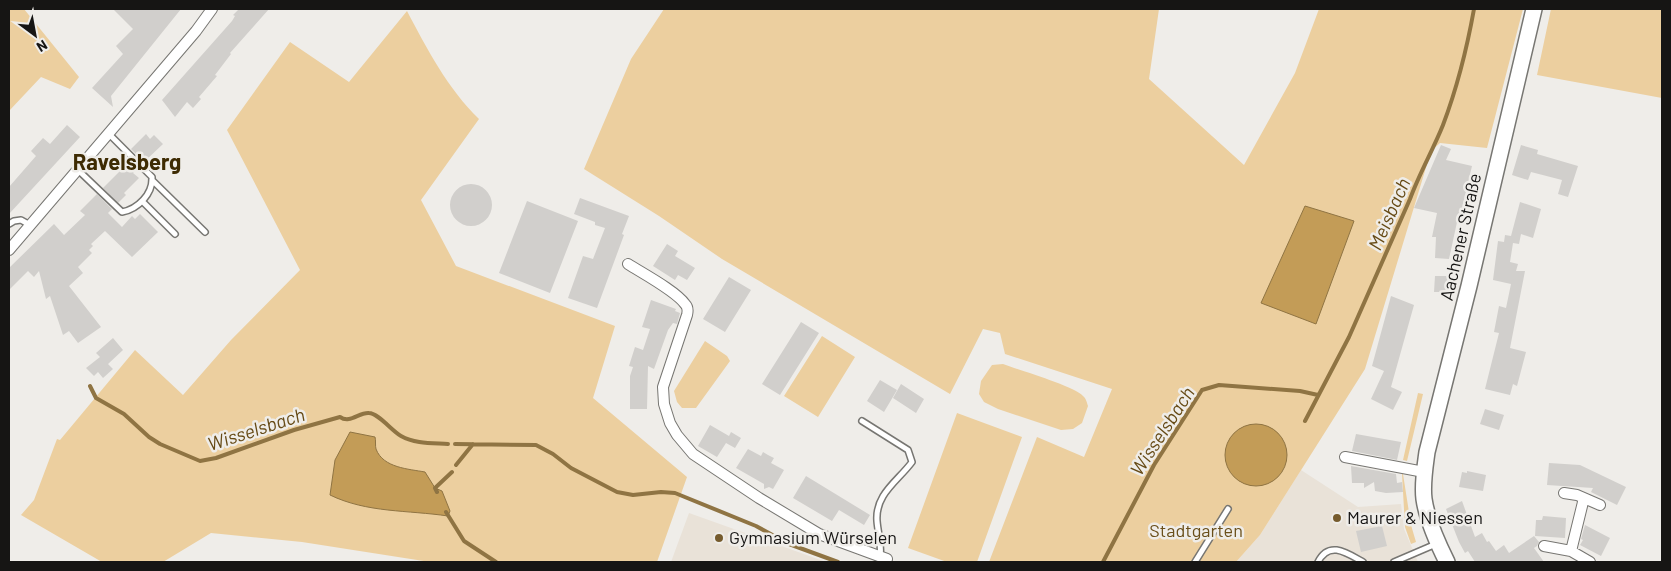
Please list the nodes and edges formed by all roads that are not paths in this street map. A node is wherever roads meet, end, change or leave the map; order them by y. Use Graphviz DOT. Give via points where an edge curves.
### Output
graph roads {
  1 [pos="212,9"];
  2 [pos="1534,9"];
  3 [pos="108,134"];
  4 [pos="78,170"];
  5 [pos="152,180"];
  6 [pos="142,201"];
  7 [pos="9,224"];
  8 [pos="30,226"];
  9 [pos="205,232"];
  10 [pos="175,234"];
  11 [pos="9,250"];
  12 [pos="628,264"];
  13 [pos="862,421"];
  14 [pos="1344,457"];
  15 [pos="1424,472"];
  16 [pos="1564,493"];
  17 [pos="1584,498"];
  18 [pos="1600,505"];
  19 [pos="1228,509"];
  20 [pos="1438,543"];
  21 [pos="1544,546"];
  22 [pos="1570,551"];
  23 [pos="884,559"];
  24 [pos="1194,562"];
  25 [pos="1318,562"];
  26 [pos="1363,562"];
  27 [pos="1394,562"];
  28 [pos="1448,562"];
  29 [pos="1590,562"];
  1 -- 3 [label="street"];
  2 -- 15 [label="main road, Aachener Straße"];
  3 -- 4 [label="street"];
  3 -- 5 [label="lane"];
  4 -- 6 [label="lane" via="122,212 132,210"];
  4 -- 8 [label="street"];
  5 -- 6 [label="lane" via="150,193"];
  5 -- 9 [label="lane"];
  6 -- 10 [label="lane"];
  7 -- 8 [label="lane" via="21,220"];
  8 -- 11 [label="street"];
  12 -- 23 [label="street" via="675,295 688,309 663,387 670,422 693,454 819,534"];
  13 -- 23 [label="lane" via="908,450 912,462 878,504 877,519"];
  14 -- 15 [label="street"];
  15 -- 20 [label="main road, Aachener Straße" via="1424,500"];
  16 -- 17 [label="street"];
  17 -- 18 [label="street"];
  17 -- 22 [label="street"];
  19 -- 24 [label="lane"];
  20 -- 27 [label="lane"];
  20 -- 28 [label="main road, Aachener Straße"];
  21 -- 22 [label="street"];
  22 -- 29 [label="street"];
  25 -- 26 [label="lane" via="1321,556 1335,550 1344,551"];
}
